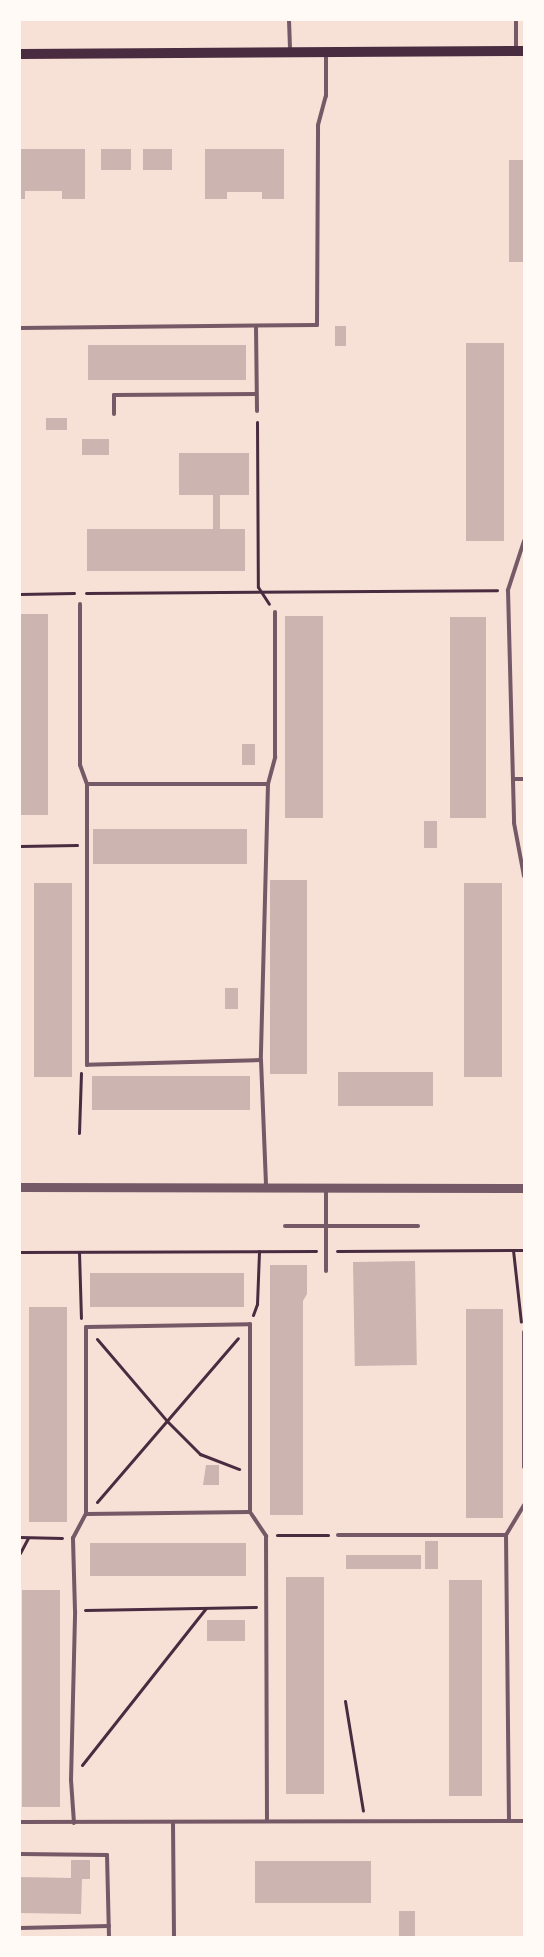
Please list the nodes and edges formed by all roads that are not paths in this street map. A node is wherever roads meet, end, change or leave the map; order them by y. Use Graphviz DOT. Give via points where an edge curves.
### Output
graph roads {
  1 [pos="289,20"];
  2 [pos="516,20"];
  3 [pos="520,51"];
  4 [pos="290,52"];
  5 [pos="326,52"];
  6 [pos="20,54"];
  7 [pos="256,327"];
  8 [pos="20,328"];
  9 [pos="256,394"];
  10 [pos="257,411"];
  11 [pos="114,414"];
  12 [pos="524,541"];
  13 [pos="80,604"];
  14 [pos="276,612"];
  15 [pos="514,779"];
  16 [pos="524,779"];
  17 [pos="87,784"];
  18 [pos="268,784"];
  19 [pos="524,876"];
  20 [pos="260,1060"];
  21 [pos="20,1187"];
  22 [pos="266,1187"];
  23 [pos="326,1188"];
  24 [pos="524,1188"];
  25 [pos="285,1226"];
  26 [pos="326,1226"];
  27 [pos="418,1226"];
  28 [pos="326,1271"];
  29 [pos="524,1332"];
  30 [pos="524,1467"];
  31 [pos="524,1506"];
  32 [pos="250,1512"];
  33 [pos="86,1514"];
  34 [pos="338,1535"];
  35 [pos="506,1535"];
  36 [pos="267,1821"];
  37 [pos="509,1821"];
  38 [pos="524,1821"];
  39 [pos="20,1822"];
  40 [pos="173,1822"];
  41 [pos="74,1823"];
  42 [pos="20,1854"];
  43 [pos="109,1926"];
  44 [pos="20,1928"];
  45 [pos="109,1937"];
  46 [pos="174,1937"];
  1 -- 4 [label="lane"];
  2 -- 3 [label="lane"];
  3 -- 5 [label="main road"];
  4 -- 5 [label="main road"];
  4 -- 6 [label="main road"];
  5 -- 7 [label="lane" via="326,96 318,125 317,326"];
  7 -- 8 [label="lane"];
  7 -- 9 [label="lane"];
  9 -- 10 [label="lane"];
  9 -- 11 [label="lane" via="114,395"];
  12 -- 15 [label="lane" via="508,590"];
  13 -- 17 [label="lane" via="80,765"];
  14 -- 18 [label="lane" via="276,757"];
  15 -- 16 [label="lane"];
  15 -- 19 [label="lane" via="514,823"];
  17 -- 18 [label="lane"];
  17 -- 20 [label="lane" via="87,1065"];
  18 -- 20 [label="lane"];
  20 -- 22 [label="lane"];
  21 -- 22 [label="street"];
  22 -- 23 [label="street"];
  23 -- 24 [label="street"];
  23 -- 26 [label="lane"];
  25 -- 26 [label="lane"];
  26 -- 27 [label="lane"];
  26 -- 28 [label="lane"];
  29 -- 30 [label="lane"];
  31 -- 35 [label="lane"];
  32 -- 33 [label="lane"];
  32 -- 33 [label="lane" via="250,1324 86,1327"];
  32 -- 36 [label="lane" via="266,1536"];
  33 -- 41 [label="lane" via="73,1538 75,1611 71,1780"];
  34 -- 35 [label="lane"];
  35 -- 37 [label="lane"];
  36 -- 37 [label="lane"];
  36 -- 40 [label="lane"];
  37 -- 38 [label="lane"];
  39 -- 41 [label="lane"];
  40 -- 41 [label="lane"];
  40 -- 46 [label="lane"];
  42 -- 43 [label="lane" via="107,1855"];
  43 -- 44 [label="lane"];
  43 -- 45 [label="lane"];
}
